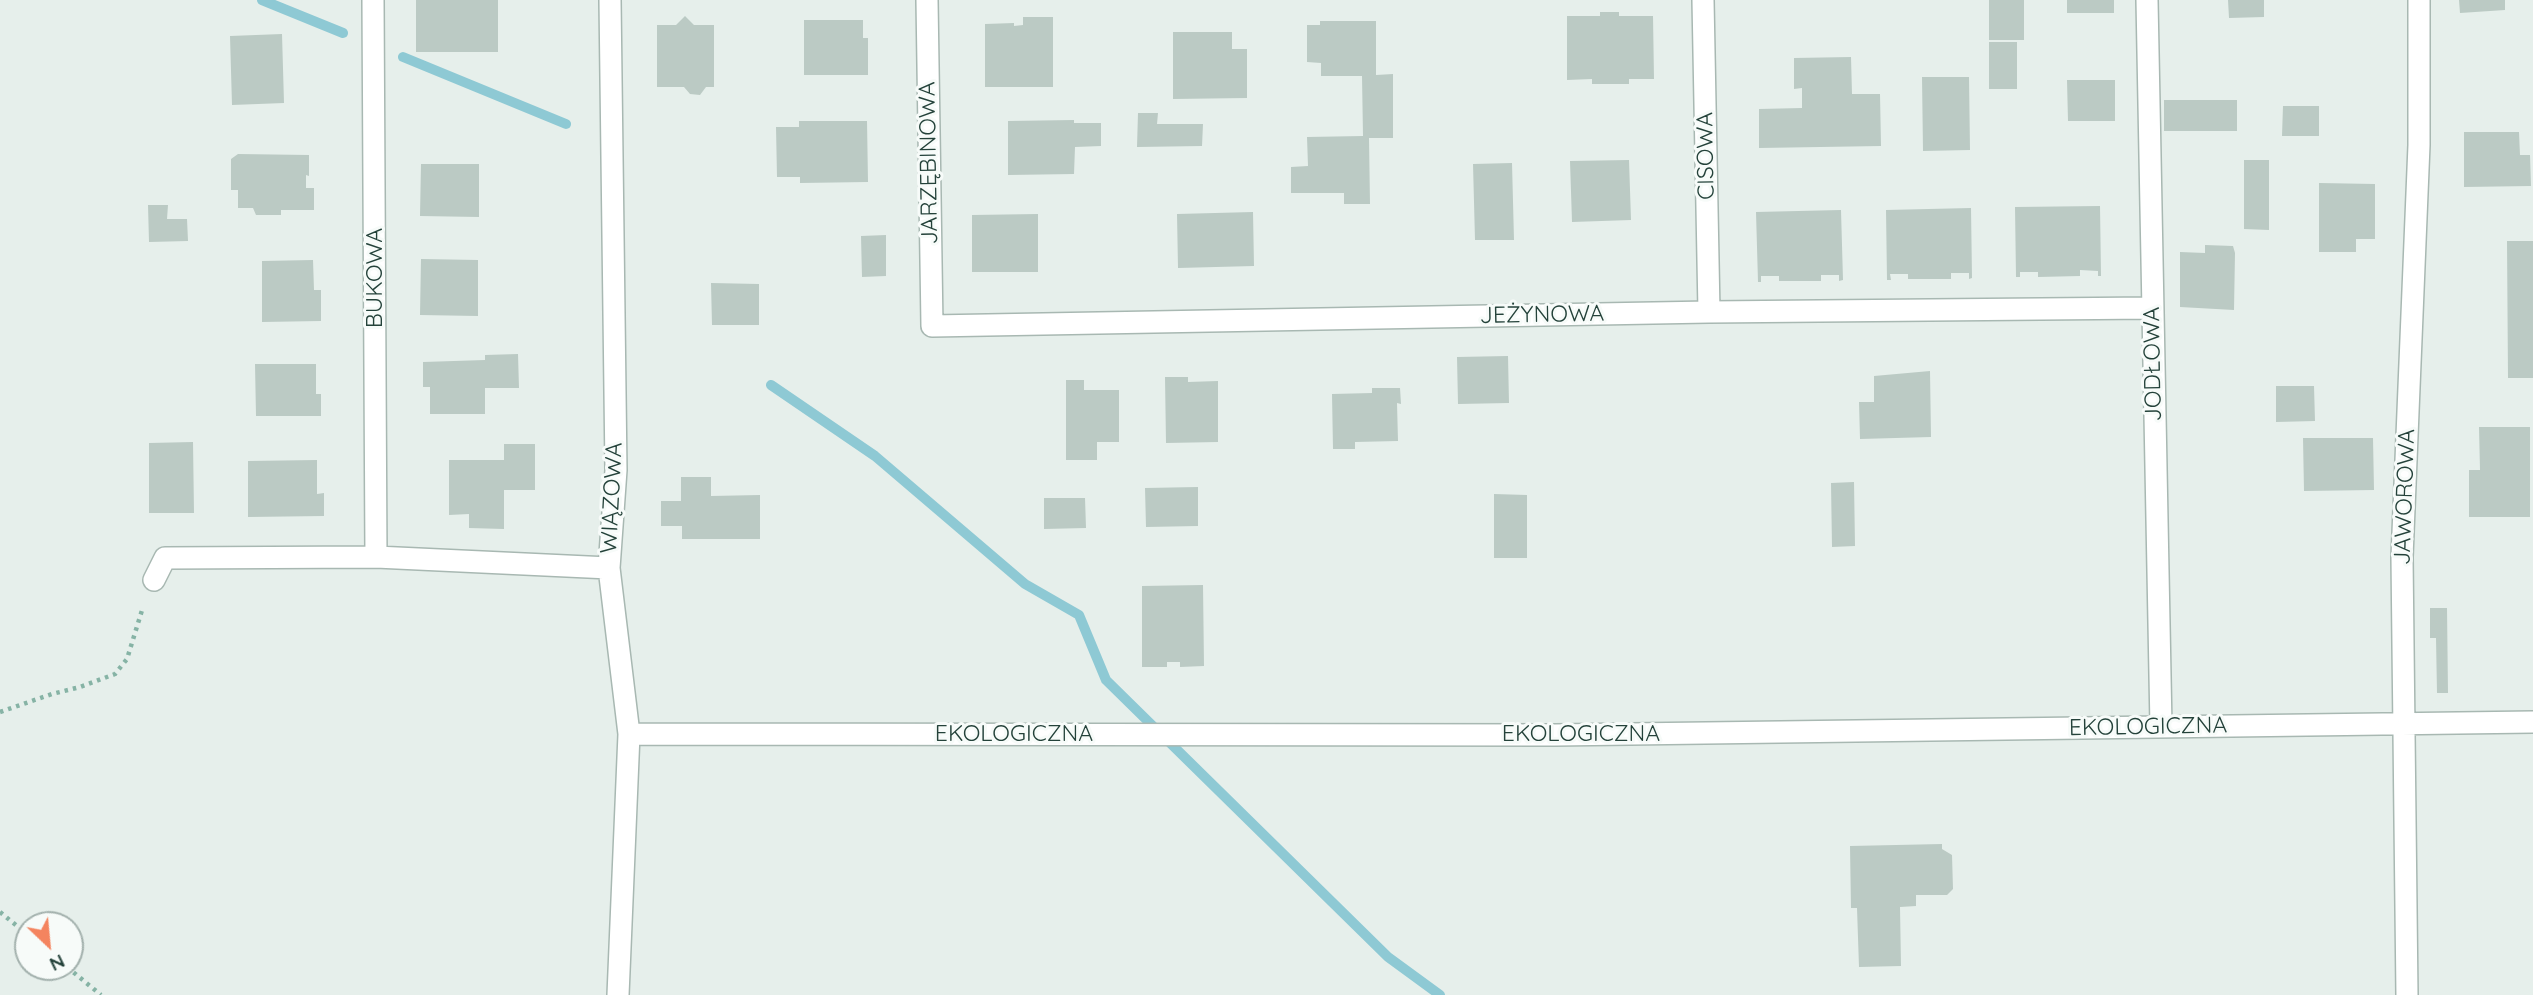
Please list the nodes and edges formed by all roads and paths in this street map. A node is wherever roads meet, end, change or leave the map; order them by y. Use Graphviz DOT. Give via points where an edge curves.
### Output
graph roads {
  1 [pos="373,0"];
  2 [pos="610,0"];
  3 [pos="927,0"];
  4 [pos="1703,0"];
  5 [pos="2147,0"];
  6 [pos="2419,0"];
  7 [pos="2151,309"];
  8 [pos="1709,312"];
  9 [pos="932,327"];
  10 [pos="376,557"];
  11 [pos="609,568"];
  12 [pos="153,580"];
  13 [pos="0,712"];
  14 [pos="2533,722"];
  15 [pos="2404,724"];
  16 [pos="2161,727"];
  17 [pos="629,734"];
  18 [pos="0,912"];
  19 [pos="14,924"];
  20 [pos="84,981"];
  21 [pos="101,995"];
  22 [pos="618,995"];
  23 [pos="2407,995"];
  1 -- 10 [label="street, BUKOWA"];
  2 -- 11 [label="street, WIĄZOWA" via="616,470"];
  3 -- 9 [label="street, JARZĘBINOWA"];
  4 -- 8 [label="street, CISOWA"];
  5 -- 7 [label="street, JODŁOWA"];
  6 -- 15 [label="street, JAWOROWA" via="2419,145 2402,557"];
  7 -- 8 [label="street, JEŻYNOWA"];
  7 -- 16 [label="street, JODŁOWA"];
  8 -- 9 [label="street, JEŻYNOWA"];
  10 -- 11 [label="street"];
  10 -- 12 [label="street" via="165,558"];
  11 -- 17 [label="street, WIĄZOWA"];
  12 -- 13 [label="path" via="127,659 115,674"];
  14 -- 15 [label="street, EKOLOGICZNA"];
  15 -- 16 [label="street, EKOLOGICZNA"];
  15 -- 23 [label="street, JAWOROWA"];
  16 -- 17 [label="street, EKOLOGICZNA" via="1555,735"];
  17 -- 22 [label="street, WIĄZOWA"];
  18 -- 19 [label="path"];
  20 -- 21 [label="path"];
}
